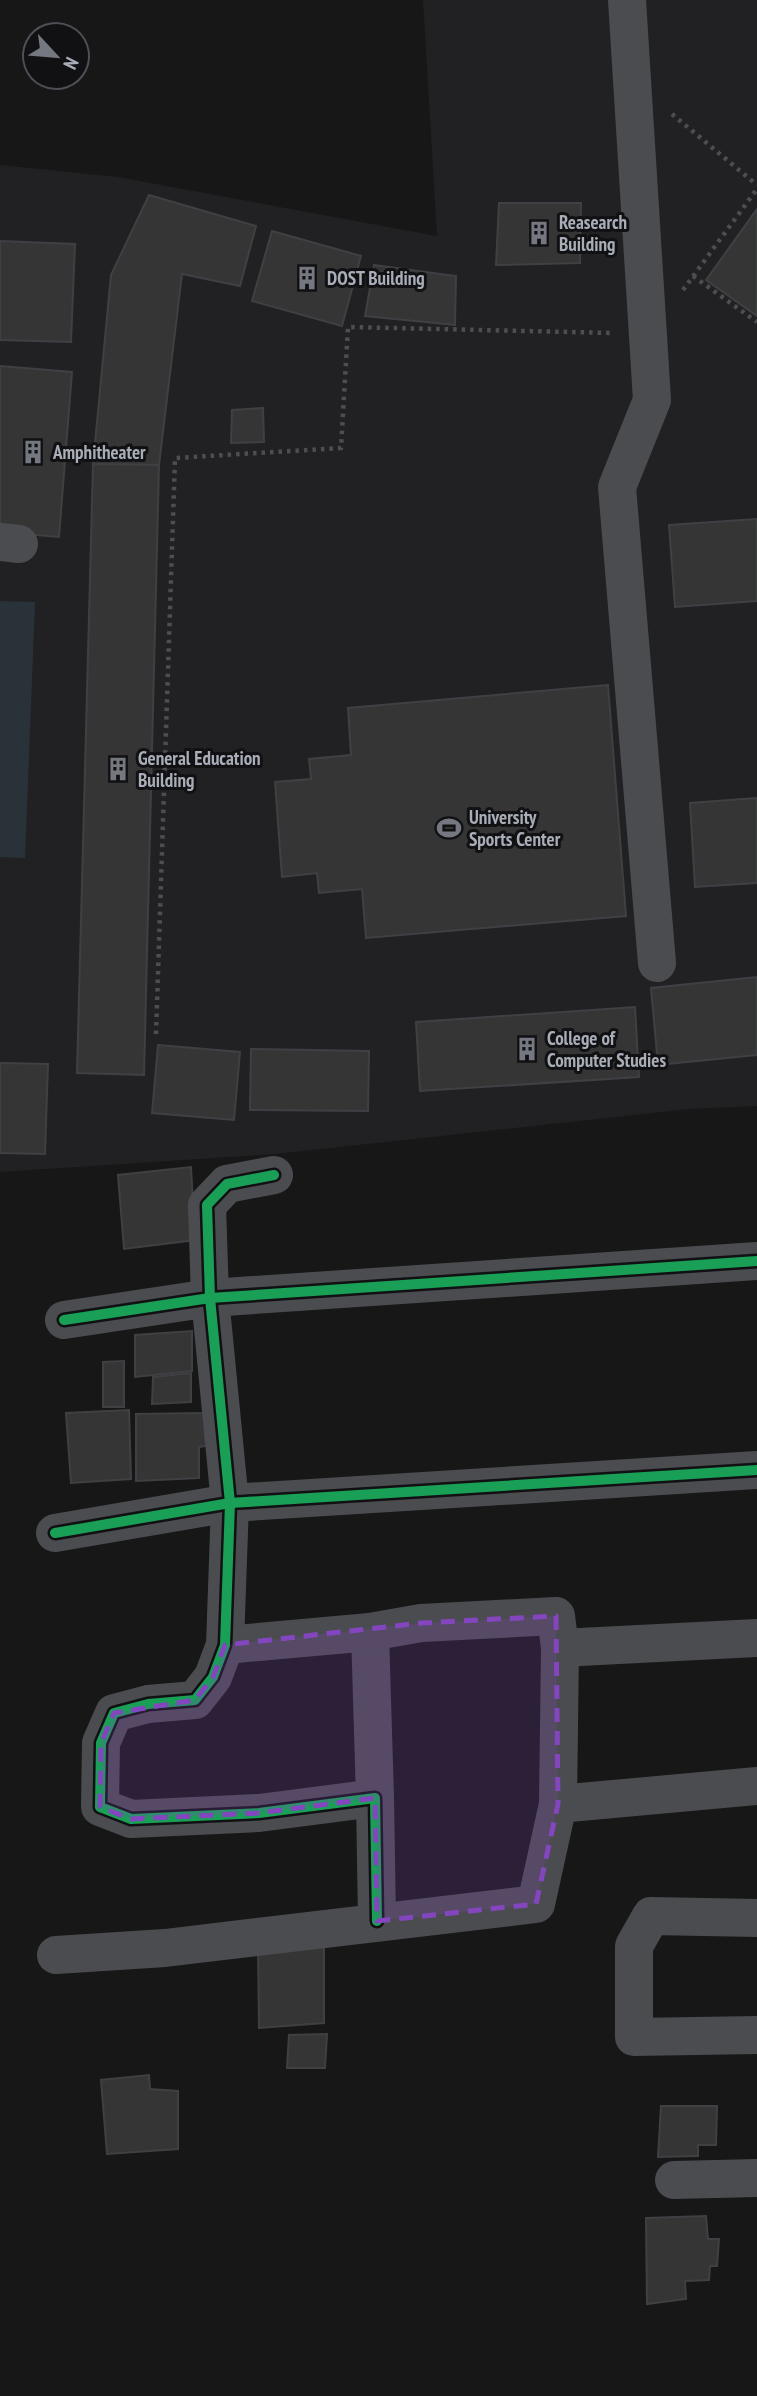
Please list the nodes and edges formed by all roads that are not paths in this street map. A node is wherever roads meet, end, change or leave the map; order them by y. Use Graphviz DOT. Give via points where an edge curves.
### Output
graph roads {
  1 [pos="627,0"];
  2 [pos="657,963"];
  3 [pos="274,1175"];
  4 [pos="757,1261"];
  5 [pos="210,1298"];
  6 [pos="64,1320"];
  7 [pos="757,1470"];
  8 [pos="230,1503"];
  9 [pos="55,1533"];
  10 [pos="370,1632"];
  11 [pos="757,1638"];
  12 [pos="225,1645"];
  13 [pos="560,1648"];
  14 [pos="757,1786"];
  15 [pos="375,1798"];
  16 [pos="558,1804"];
  17 [pos="757,1917"];
  18 [pos="377,1921"];
  19 [pos="56,1955"];
  20 [pos="757,2035"];
  21 [pos="757,2178"];
  22 [pos="674,2180"];
  1 -- 2 [label="street" via="652,400 617,487"];
  3 -- 5 [label="street" via="227,1184 207,1205"];
  4 -- 5 [label="street"];
  5 -- 6 [label="street"];
  5 -- 8 [label="street"];
  7 -- 8 [label="street"];
  8 -- 9 [label="street"];
  8 -- 12 [label="street"];
  10 -- 12 [label="street"];
  10 -- 13 [label="street" via="421,1623 555,1616"];
  10 -- 15 [label="street"];
  11 -- 13 [label="street"];
  12 -- 15 [label="street" via="213,1677 195,1700 114,1713 102,1744 100,1807 131,1819 259,1813"];
  13 -- 16 [label="street"];
  14 -- 16 [label="street"];
  15 -- 18 [label="street"];
  16 -- 18 [label="street" via="536,1904"];
  17 -- 20 [label="street" via="650,1916 635,1946 635,2037"];
  18 -- 19 [label="street" via="165,1948"];
  21 -- 22 [label="street"];
}
